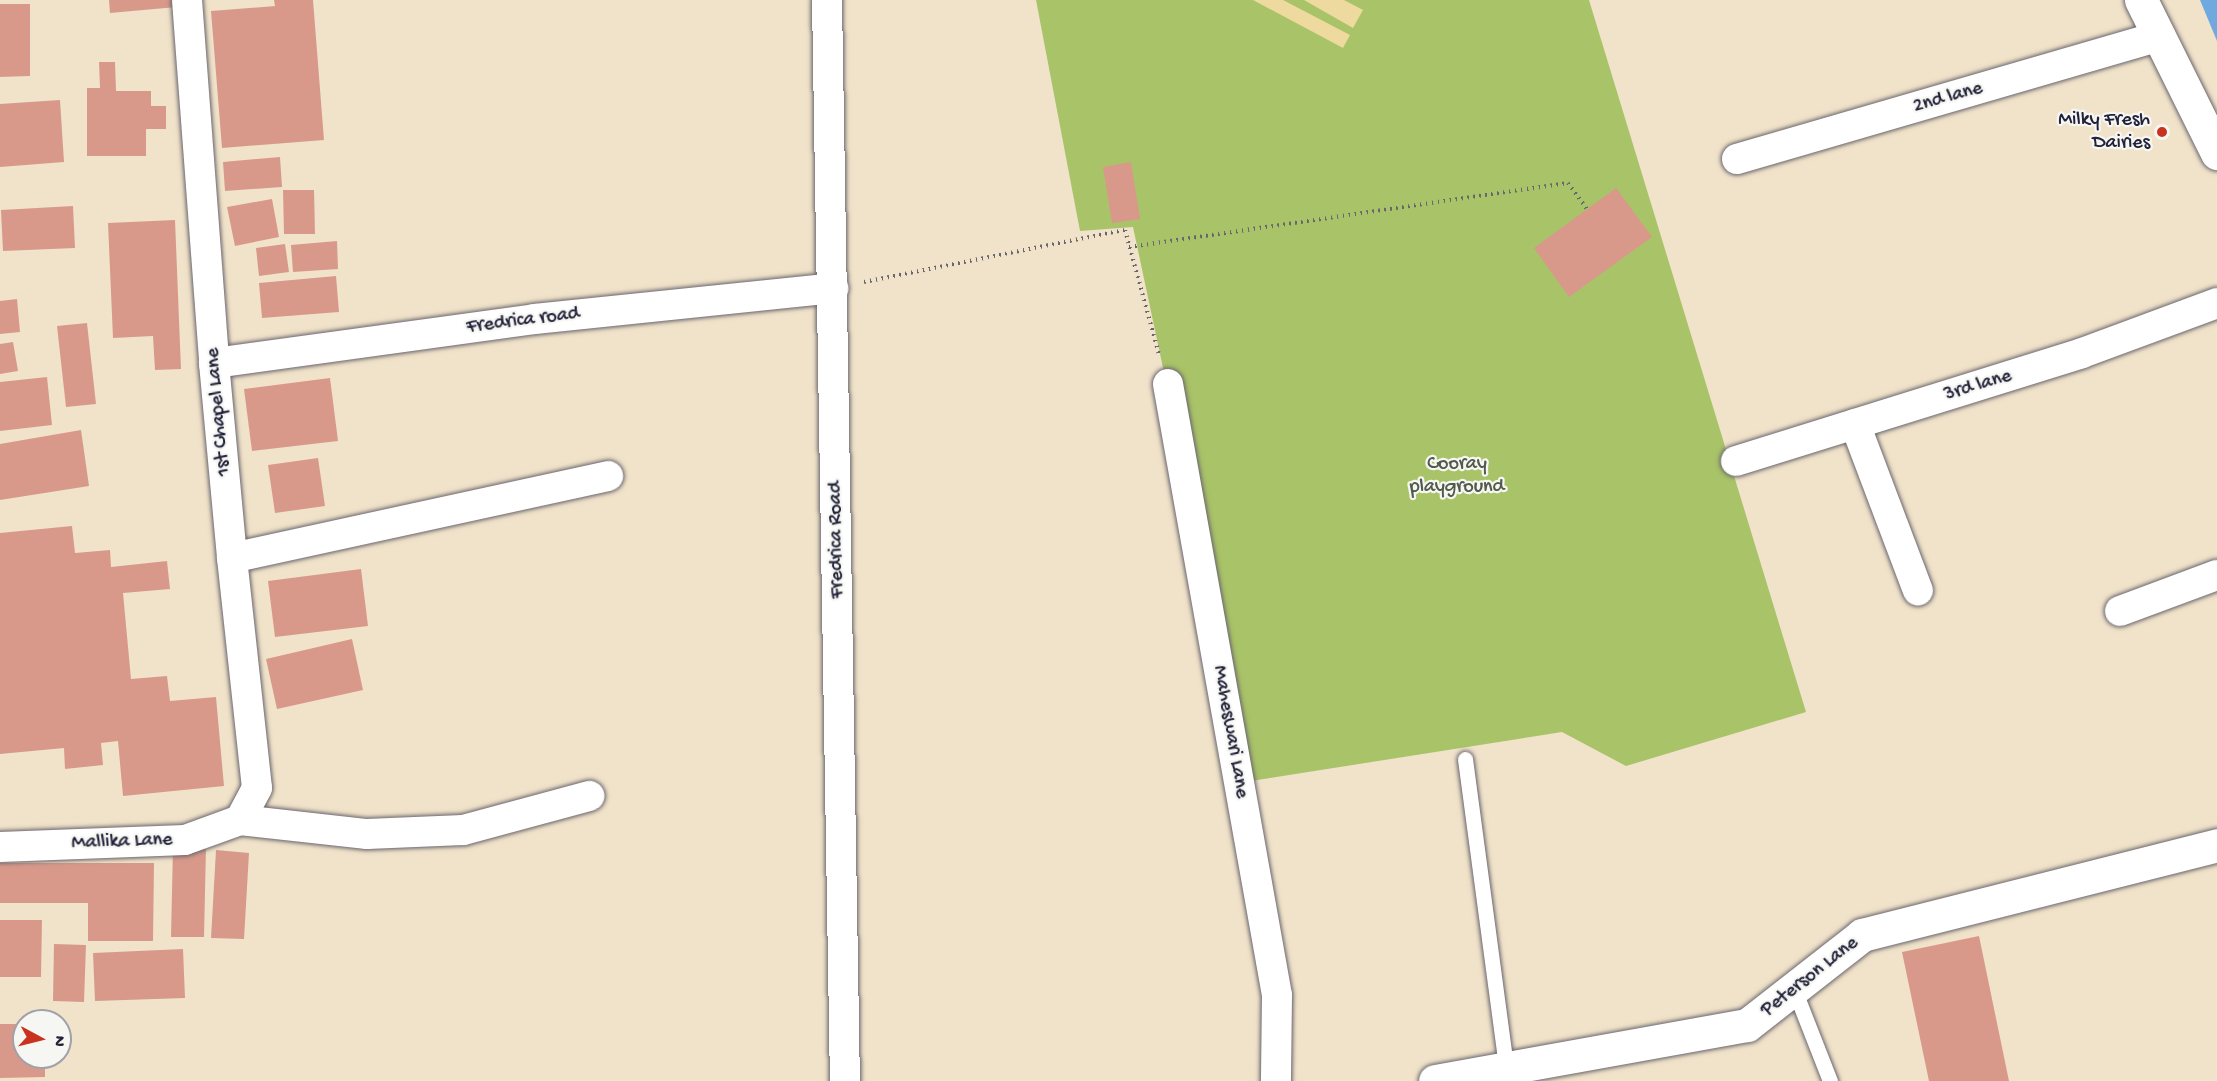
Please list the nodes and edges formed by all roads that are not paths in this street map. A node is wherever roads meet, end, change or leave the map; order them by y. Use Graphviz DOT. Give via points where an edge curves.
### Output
graph roads {
  1 [pos="187,0"];
  2 [pos="827,0"];
  3 [pos="2142,0"];
  4 [pos="2160,36"];
  5 [pos="2217,153"];
  6 [pos="1737,159"];
  7 [pos="833,288"];
  8 [pos="2217,303"];
  9 [pos="214,363"];
  10 [pos="1168,384"];
  11 [pos="1855,424"];
  12 [pos="1736,461"];
  13 [pos="608,476"];
  14 [pos="231,558"];
  15 [pos="2217,575"];
  16 [pos="1918,591"];
  17 [pos="2120,611"];
  18 [pos="1465,759"];
  19 [pos="589,796"];
  20 [pos="240,820"];
  21 [pos="2217,845"];
  22 [pos="0,848"];
  23 [pos="1794,989"];
  24 [pos="1506,1068"];
  25 [pos="845,1081"];
  26 [pos="1276,1081"];
  27 [pos="1435,1081"];
  28 [pos="1830,1081"];
  1 -- 9 [label="street, 1st Chapel Lane"];
  2 -- 7 [label="street, Fredrica Road"];
  3 -- 4 [label="street"];
  4 -- 5 [label="street"];
  4 -- 6 [label="street, 2nd lane"];
  7 -- 9 [label="street, Fredrica road" via="535,319"];
  7 -- 25 [label="street, Fredrica Road"];
  8 -- 11 [label="street, 3rd lane" via="2082,353"];
  9 -- 14 [label="street, 1st Chapel Lane"];
  10 -- 26 [label="street, Maheswari Lane" via="1277,995"];
  11 -- 12 [label="street, 3rd lane"];
  11 -- 16 [label="street"];
  13 -- 14 [label="street"];
  14 -- 20 [label="street, 1st Chapel Lane" via="257,788"];
  15 -- 17 [label="street"];
  18 -- 24 [label="lane"];
  19 -- 20 [label="street" via="463,830 366,834"];
  20 -- 22 [label="street, Mallika Lane" via="185,840"];
  21 -- 23 [label="street, Peterson Lane" via="1862,935"];
  23 -- 24 [label="street, Peterson Lane" via="1747,1025"];
  23 -- 28 [label="lane"];
  24 -- 27 [label="street, Peterson Lane"];
}
